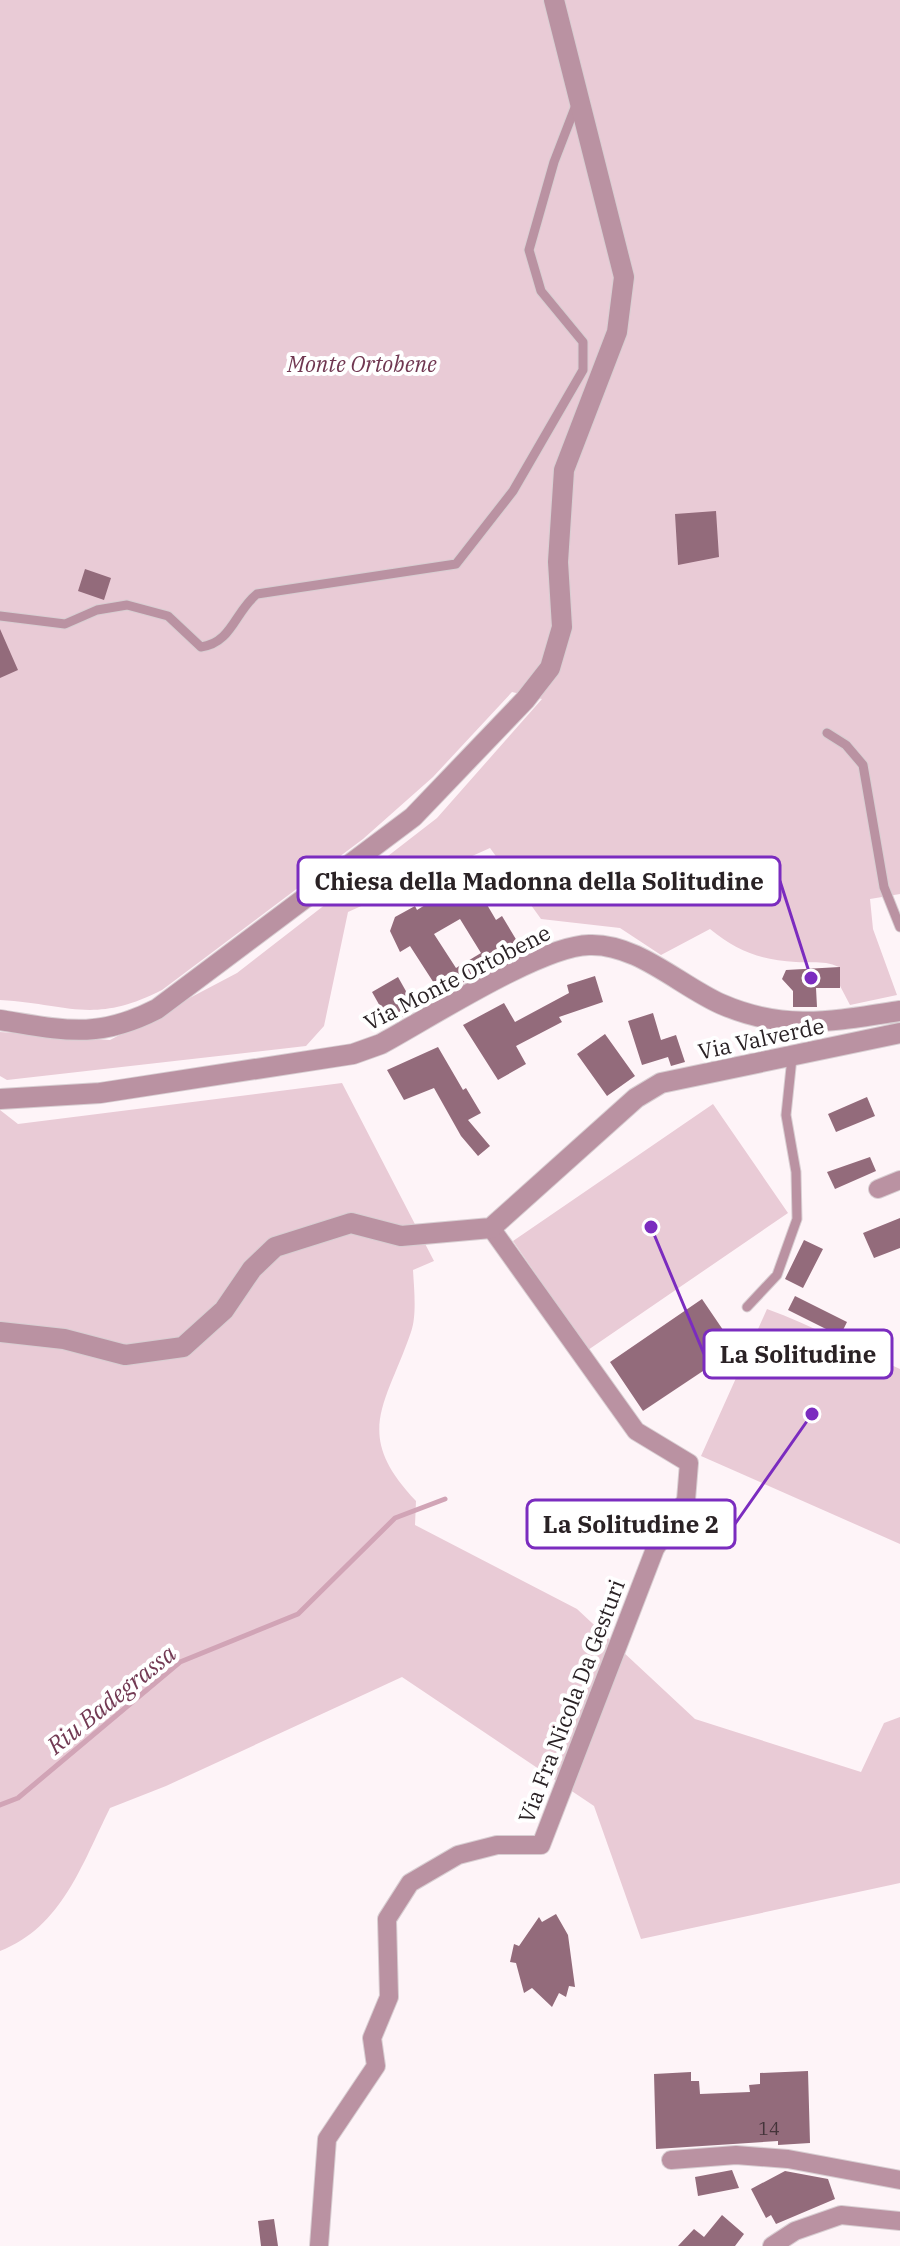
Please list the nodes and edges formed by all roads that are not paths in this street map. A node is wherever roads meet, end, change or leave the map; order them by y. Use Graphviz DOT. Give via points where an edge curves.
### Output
graph roads {
  1 [pos="554,0"];
  2 [pos="578,98"];
  3 [pos="0,616"];
  4 [pos="827,733"];
  5 [pos="900,927"];
  6 [pos="900,1011"];
  7 [pos="0,1020"];
  8 [pos="900,1033"];
  9 [pos="792,1058"];
  10 [pos="0,1099"];
  11 [pos="900,1180"];
  12 [pos="878,1189"];
  13 [pos="491,1228"];
  14 [pos="747,1307"];
  15 [pos="0,1332"];
  16 [pos="671,2160"];
  17 [pos="900,2180"];
  18 [pos="900,2221"];
  19 [pos="319,2246"];
  20 [pos="772,2246"];
  1 -- 2 [label="street"];
  2 -- 3 [label="lane" via="529,250 541,291 583,342 583,370 513,491 456,564 257,594 242,605 230,631 214,645 201,647 168,616 127,605 97,610 65,624"];
  2 -- 7 [label="street" via="624,277 623,303 617,332 564,470 558,562 562,627 550,668 413,817 157,1009 129,1024 96,1031"];
  4 -- 5 [label="lane" via="863,765 884,887"];
  6 -- 10 [label="street, Via Monte Ortobene" via="819,1024 778,1021 723,1005 634,956 592,944 542,958 353,1054 100,1093"];
  8 -- 9 [label="street, Via Valverde"];
  9 -- 13 [label="street, Via Valverde" via="661,1083 636,1098"];
  9 -- 14 [label="lane" via="786,1115 797,1219 777,1275"];
  11 -- 12 [label="street"];
  13 -- 15 [label="street" via="401,1236 351,1223 275,1247 252,1269 224,1310 183,1347 125,1355 64,1339"];
  13 -- 19 [label="street, Via Fra Nicola Da Gesturi" via="636,1431 689,1463 686,1500 655,1549 541,1845 497,1845 458,1855 410,1883 387,1919 389,1997 372,2038 376,2066 327,2139"];
  16 -- 17 [label="street" via="788,2159"];
  18 -- 20 [label="street" via="841,2215 795,2231"];
}
